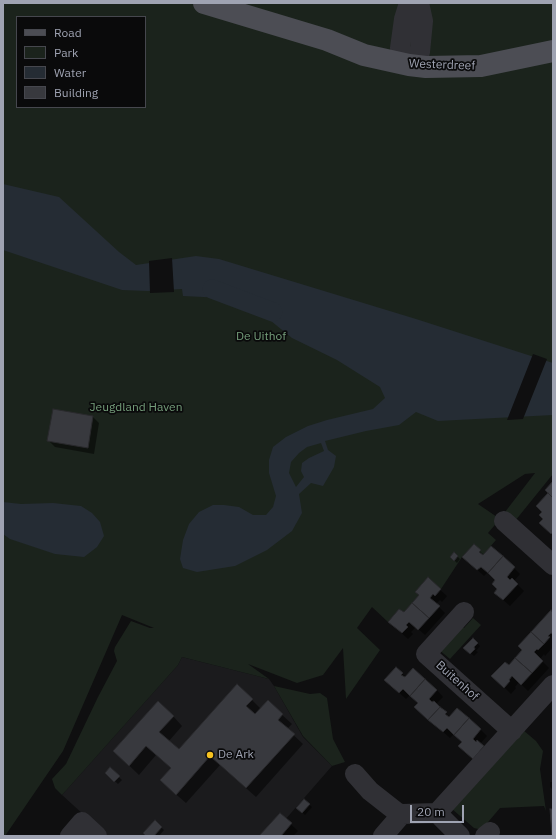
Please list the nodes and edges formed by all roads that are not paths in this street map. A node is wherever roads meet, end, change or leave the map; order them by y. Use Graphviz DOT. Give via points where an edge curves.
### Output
graph roads {
  1 [pos="204,3"];
  2 [pos="409,3"];
  3 [pos="419,3"];
  4 [pos="553,51"];
  5 [pos="409,55"];
  6 [pos="504,521"];
  7 [pos="553,565"];
  8 [pos="464,612"];
  9 [pos="553,685"];
  10 [pos="512,731"];
  11 [pos="355,774"];
  12 [pos="437,813"];
  13 [pos="402,814"];
  14 [pos="70,836"];
  15 [pos="96,836"];
  16 [pos="383,836"];
  17 [pos="460,836"];
  1 -- 5 [label="main road, Westerdreef" via="327,40 364,55"];
  2 -- 5 [label="street" via="404,19"];
  3 -- 5 [label="street" via="423,22"];
  4 -- 5 [label="main road, Westerdreef" via="482,66 426,67"];
  6 -- 7 [label="street"];
  8 -- 10 [label="street, Buitenhof" via="426,654"];
  9 -- 10 [label="street"];
  10 -- 12 [label="street"];
  11 -- 13 [label="street" via="370,792"];
  12 -- 13 [label="street"];
  12 -- 17 [label="street"];
  13 -- 16 [label="street"];
  14 -- 15 [label="street" via="82,822"];
}
